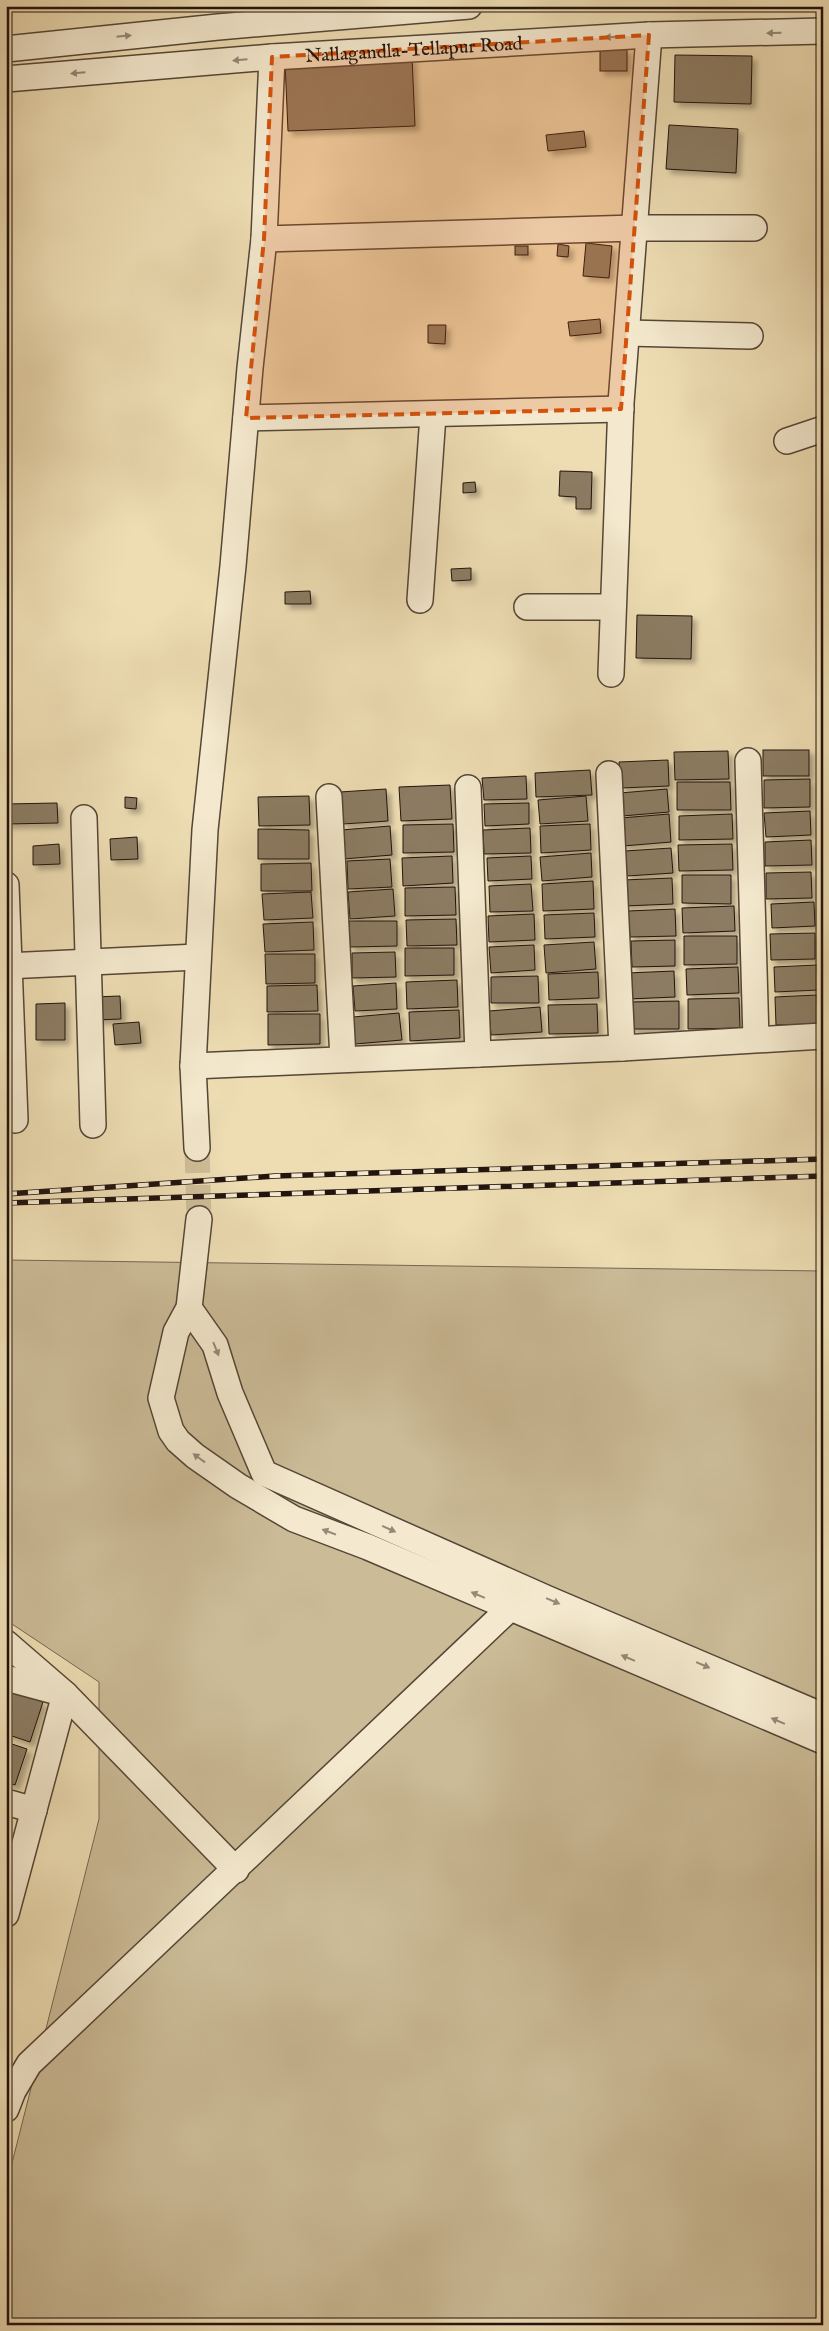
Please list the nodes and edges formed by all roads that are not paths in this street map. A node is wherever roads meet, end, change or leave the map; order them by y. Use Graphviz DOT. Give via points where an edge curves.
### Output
graph roads {
  1 [pos="469,6"];
  2 [pos="823,31"];
  3 [pos="649,35"];
  4 [pos="6,48"];
  5 [pos="272,57"];
  6 [pos="6,79"];
  7 [pos="635,228"];
  8 [pos="754,228"];
  9 [pos="264,239"];
  10 [pos="627,332"];
  11 [pos="750,336"];
  12 [pos="621,409"];
  13 [pos="433,415"];
  14 [pos="246,418"];
  15 [pos="823,429"];
  16 [pos="787,441"];
  17 [pos="420,600"];
  18 [pos="527,607"];
  19 [pos="613,607"];
  20 [pos="611,674"];
  21 [pos="748,761"];
  22 [pos="609,774"];
  23 [pos="468,788"];
  24 [pos="328,798"];
  25 [pos="84,818"];
  26 [pos="6,885"];
  27 [pos="197,957"];
  28 [pos="87,963"];
  29 [pos="8,966"];
  30 [pos="823,1036"];
  31 [pos="756,1039"];
  32 [pos="622,1048"];
  33 [pos="478,1054"];
  34 [pos="343,1059"];
  35 [pos="193,1066"];
  36 [pos="16,1120"];
  37 [pos="93,1126"];
  38 [pos="197,1148"];
  39 [pos="199,1219"];
  40 [pos="189,1308"];
  41 [pos="264,1473"];
  42 [pos="238,1486"];
  43 [pos="524,1588"];
  44 [pos="509,1609"];
  45 [pos="6,1643"];
  46 [pos="6,1678"];
  47 [pos="65,1694"];
  48 [pos="823,1716"];
  49 [pos="823,1741"];
  50 [pos="6,1802"];
  51 [pos="34,1810"];
  52 [pos="236,1870"];
  53 [pos="6,1914"];
  54 [pos="6,2109"];
  4 -- 1 [label="street, Nallagandla-Tellapur Road, one-way"];
  2 -- 3 [label="street, Nallagandla-Tellapur Road, one-way"];
  3 -- 5 [label="street, Nallagandla-Tellapur Road, one-way"];
  3 -- 7 [label="street"];
  5 -- 6 [label="street, Nallagandla-Tellapur Road, one-way"];
  5 -- 9 [label="street"];
  7 -- 8 [label="street"];
  7 -- 9 [label="street"];
  7 -- 10 [label="street"];
  9 -- 14 [label="street"];
  10 -- 11 [label="street"];
  10 -- 12 [label="street"];
  12 -- 13 [label="street"];
  12 -- 19 [label="street"];
  13 -- 14 [label="street"];
  13 -- 17 [label="street"];
  14 -- 27 [label="street" via="234,566 205,830"];
  15 -- 16 [label="street"];
  18 -- 19 [label="street"];
  19 -- 20 [label="street"];
  21 -- 31 [label="street"];
  22 -- 32 [label="street"];
  23 -- 33 [label="street"];
  24 -- 34 [label="street"];
  25 -- 28 [label="street"];
  26 -- 29 [label="street"];
  27 -- 28 [label="street"];
  27 -- 35 [label="street"];
  28 -- 29 [label="street"];
  28 -- 37 [label="street"];
  29 -- 36 [label="street"];
  30 -- 31 [label="street"];
  31 -- 32 [label="street"];
  32 -- 33 [label="street"];
  33 -- 34 [label="street"];
  34 -- 35 [label="street"];
  35 -- 38 [label="street"];
  39 -- 40 [label="street"];
  40 -- 41 [label="street, one-way" via="215,1345 230,1393"];
  42 -- 40 [label="street, one-way" via="178,1441 166,1418 161,1398 167,1366 176,1332"];
  41 -- 42 [label="street"];
  41 -- 43 [label="street, one-way"];
  44 -- 42 [label="street, one-way" via="368,1547 294,1519"];
  43 -- 44 [label="street"];
  43 -- 48 [label="street, one-way"];
  49 -- 44 [label="street, one-way"];
  44 -- 52 [label="street" via="301,1804"];
  45 -- 47 [label="street"];
  46 -- 47 [label="street"];
  47 -- 51 [label="street"];
  47 -- 52 [label="street"];
  50 -- 51 [label="street"];
  51 -- 53 [label="street"];
  52 -- 54 [label="street" via="29,2064"];
}
